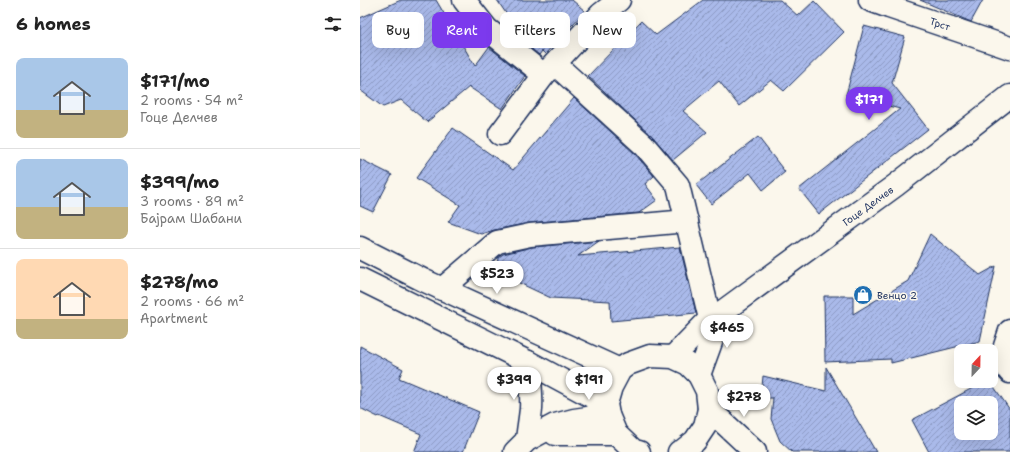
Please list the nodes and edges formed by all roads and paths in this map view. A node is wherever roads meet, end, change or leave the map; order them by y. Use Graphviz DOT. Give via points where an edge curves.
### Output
graph roads {
  1 [pos="464,0"];
  2 [pos="619,0"];
  3 [pos="870,0"];
  4 [pos="1010,48"];
  5 [pos="550,70"];
  6 [pos="1010,96"];
  7 [pos="500,134"];
  8 [pos="687,221"];
  9 [pos="360,248"];
  10 [pos="360,279"];
  11 [pos="442,289"];
  12 [pos="716,315"];
  13 [pos="1010,331"];
  14 [pos="673,357"];
  15 [pos="528,362"];
  16 [pos="1006,368"];
  17 [pos="620,370"];
  18 [pos="699,375"];
  19 [pos="709,409"];
  20 [pos="610,418"];
  21 [pos="527,442"];
  22 [pos="639,452"];
  23 [pos="680,452"];
  24 [pos="754,452"];
  1 -- 5 [label="street" via="487,29"];
  2 -- 5 [label="street" via="601,14"];
  3 -- 4 [label="street, Трст"];
  5 -- 7 [label="street"];
  5 -- 8 [label="street" via="644,145 678,185"];
  6 -- 12 [label="street, Гоце Делчев" via="896,185"];
  8 -- 11 [label="street" via="530,235 497,242"];
  8 -- 12 [label="street"];
  9 -- 11 [label="street"];
  10 -- 15 [label="street"];
  11 -- 17 [label="street"];
  12 -- 14 [label="street, Гоце Делчев"];
  12 -- 18 [label="street"];
  13 -- 16 [label="street" via="1005,346"];
  14 -- 17 [label="street" via="650,356 628,364"];
  14 -- 18 [label="street" via="688,364"];
  15 -- 20 [label="street"];
  15 -- 21 [label="street" via="532,396"];
  17 -- 20 [label="street" via="611,387"];
  18 -- 19 [label="street" via="707,391"];
  19 -- 23 [label="street" via="705,426 695,441"];
  19 -- 24 [label="street"];
  20 -- 21 [label="street" via="574,420 555,425"];
  20 -- 22 [label="street" via="634,451"];
}
